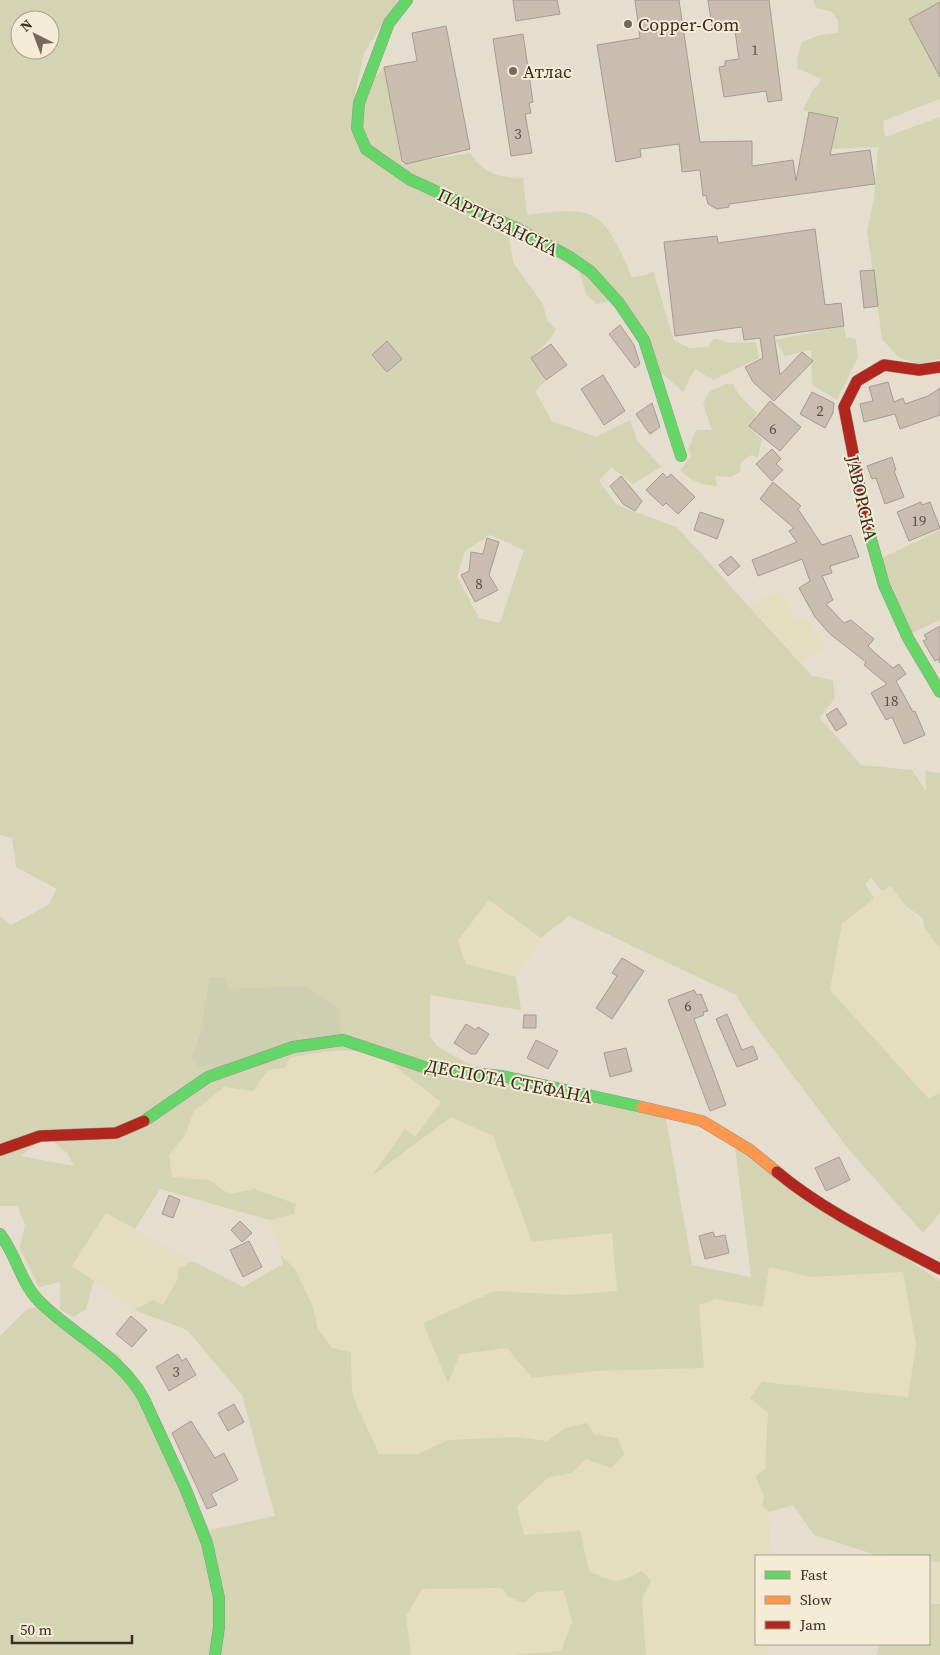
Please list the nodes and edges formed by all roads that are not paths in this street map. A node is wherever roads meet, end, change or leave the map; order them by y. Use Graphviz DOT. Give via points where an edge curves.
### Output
graph roads {
  1 [pos="407,0"];
  2 [pos="940,367"];
  3 [pos="681,456"];
  4 [pos="940,692"];
  5 [pos="0,1150"];
  6 [pos="0,1234"];
  7 [pos="940,1269"];
  8 [pos="215,1655"];
  1 -- 3 [label="street, ПАРТИЗАНСКА" via="388,23 359,104 357,128 366,150 409,179 518,229 591,272 613,296 644,340"];
  2 -- 4 [label="street, ЈАВОРСКА" via="927,372 913,372 884,365 857,381 844,407 854,471 884,585 908,638"];
  5 -- 7 [label="street, ДЕСПОТА СТЕФАНА" via="40,1136 116,1133 146,1120 208,1077 293,1047 343,1040 430,1069 502,1076 702,1121 750,1150 786,1180 824,1205"];
  6 -- 8 [label="street" via="31,1292 43,1306 112,1361 138,1389 190,1494 208,1544 218,1597 220,1632"];
}
